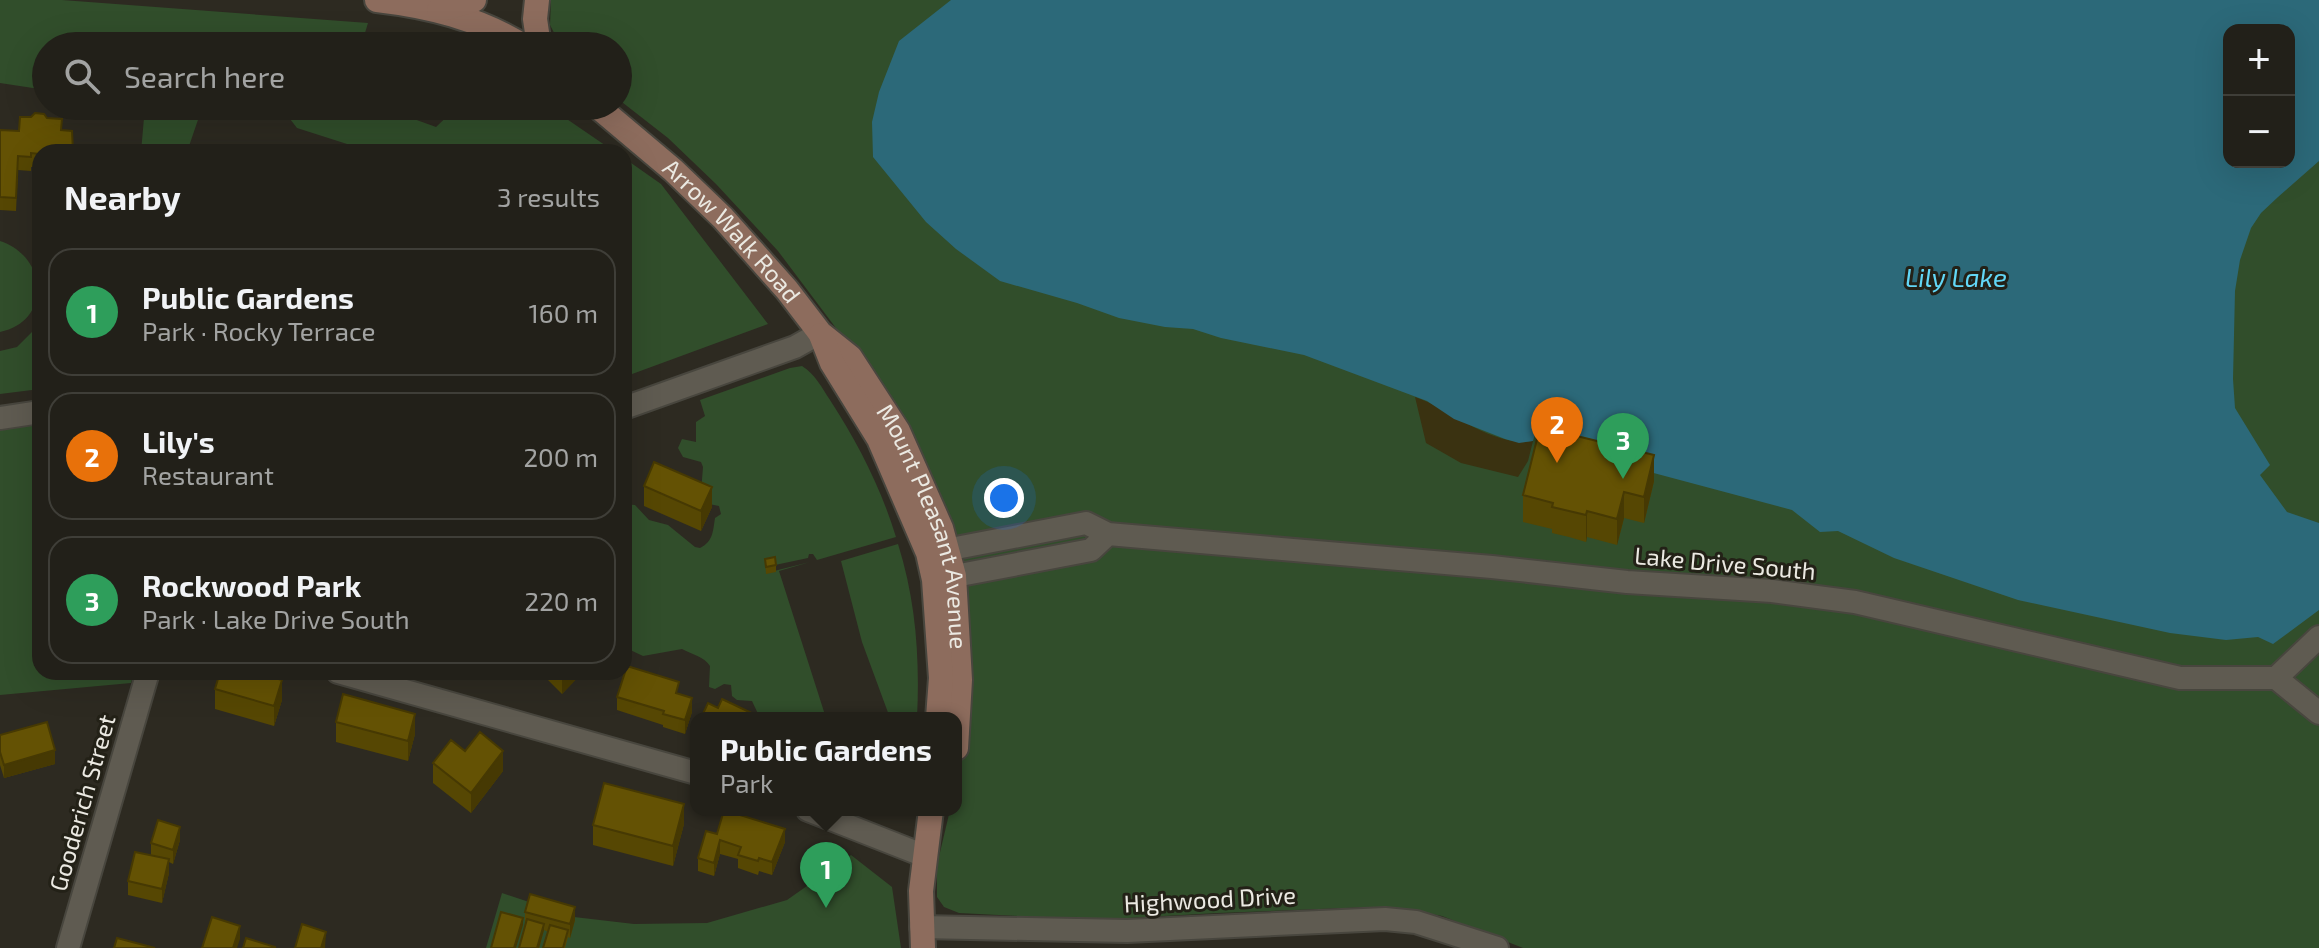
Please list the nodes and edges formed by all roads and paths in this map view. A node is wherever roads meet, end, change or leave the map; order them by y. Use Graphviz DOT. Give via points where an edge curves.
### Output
graph roads {
  1 [pos="377,0"];
  2 [pos="474,0"];
  3 [pos="537,0"];
  4 [pos="439,10"];
  5 [pos="497,32"];
  6 [pos="537,32"];
  7 [pos="613,120"];
  8 [pos="820,333"];
  9 [pos="632,405"];
  10 [pos="32,413"];
  11 [pos="0,418"];
  12 [pos="1108,534"];
  13 [pos="938,552"];
  14 [pos="944,578"];
  15 [pos="2319,637"];
  16 [pos="2276,678"];
  17 [pos="146,680"];
  18 [pos="366,680"];
  19 [pos="938,712"];
  20 [pos="958,712"];
  21 [pos="2319,713"];
  22 [pos="690,771"];
  23 [pos="823,816"];
  24 [pos="932,816"];
  25 [pos="925,856"];
  26 [pos="922,938"];
  27 [pos="68,948"];
  28 [pos="1497,948"];
  1 -- 4 [label="street"];
  2 -- 4 [label="street"];
  3 -- 6 [label="street"];
  4 -- 5 [label="street"];
  7 -- 8 [label="street, Arrow Walk Road" via="708,202"];
  8 -- 9 [label="street" via="795,347"];
  8 -- 13 [label="street, Mount Pleasant Avenue" via="850,357 898,431 935,514"];
  10 -- 11 [label="street"];
  12 -- 13 [label="street, Lake Drive South" via="1086,523"];
  12 -- 14 [label="street" via="1091,550"];
  12 -- 16 [label="street, Lake Drive South" via="1772,591 1855,602 2180,678"];
  13 -- 14 [label="street, Mount Pleasant Avenue"];
  14 -- 19 [label="street, Mount Pleasant Avenue"];
  14 -- 20 [label="street, Mount Pleasant Avenue" via="960,680"];
  15 -- 16 [label="street"];
  16 -- 21 [label="street"];
  17 -- 27 [label="street, Gooderich Street"];
  18 -- 22 [label="street"];
  23 -- 25 [label="street"];
  24 -- 25 [label="street"];
  25 -- 26 [label="street"];
  26 -- 28 [label="street, Highwood Drive" via="1385,919 1416,922"];
}
